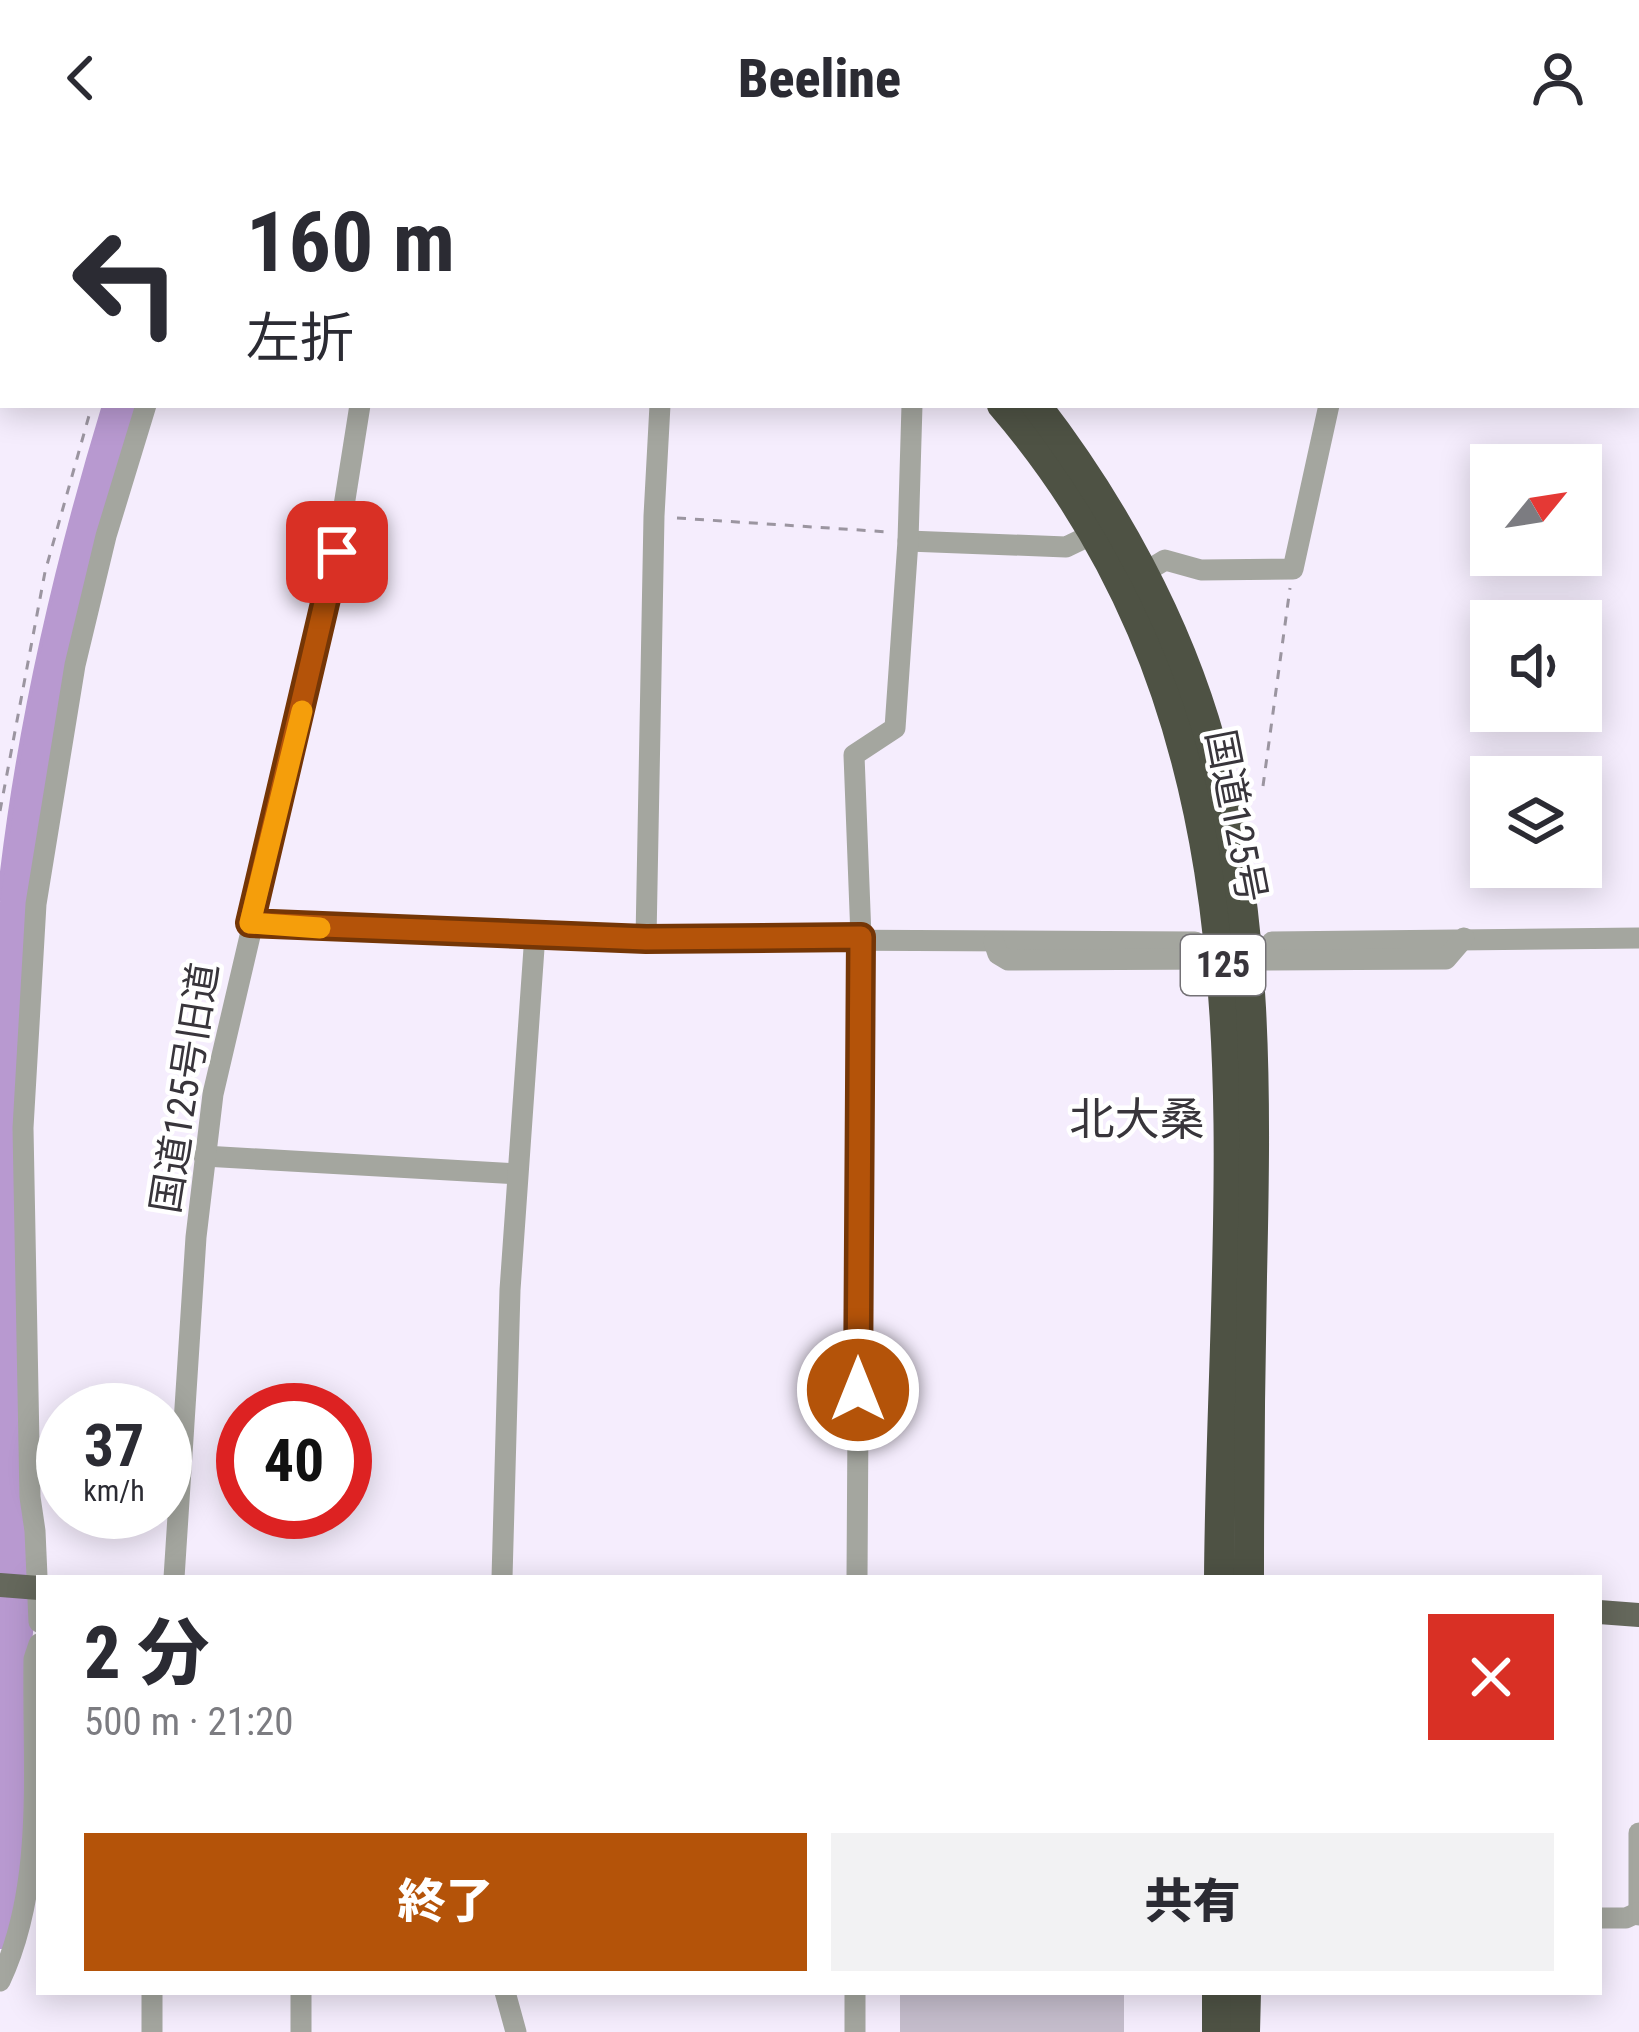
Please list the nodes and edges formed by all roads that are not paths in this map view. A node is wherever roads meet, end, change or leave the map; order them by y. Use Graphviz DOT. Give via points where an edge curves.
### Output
graph roads {
  1 [pos="145,408"];
  2 [pos="360,408"];
  3 [pos="660,408"];
  4 [pos="912,408"];
  5 [pos="1004,408"];
  6 [pos="1038,408"];
  7 [pos="1328,408"];
  8 [pos="1093,534"];
  9 [pos="908,537"];
  10 [pos="1142,574"];
  11 [pos="250,923"];
  12 [pos="535,934"];
  13 [pos="861,937"];
  14 [pos="1639,938"];
  15 [pos="646,939"];
  16 [pos="994,942"];
  17 [pos="1195,942"];
  18 [pos="1248,953"];
  19 [pos="204,1156"];
  20 [pos="517,1174"];
  21 [pos="174,1575"];
  22 [pos="502,1575"];
  23 [pos="857,1575"];
  24 [pos="1219,1575"];
  25 [pos="1249,1575"];
  26 [pos="0,1585"];
  27 [pos="35,1588"];
  28 [pos="1602,1612"];
  29 [pos="1639,1615"];
  30 [pos="36,1653"];
  31 [pos="1639,1833"];
  32 [pos="1638,1862"];
  33 [pos="1638,1914"];
  34 [pos="1602,1918"];
  35 [pos="0,1982"];
  36 [pos="152,1995"];
  37 [pos="301,1995"];
  38 [pos="506,1995"];
  39 [pos="854,1995"];
  40 [pos="1217,1995"];
  41 [pos="1246,1995"];
  42 [pos="152,2032"];
  43 [pos="301,2032"];
  44 [pos="516,2032"];
  45 [pos="855,2032"];
  46 [pos="1217,2032"];
  47 [pos="1245,2032"];
  1 -- 27 [label="street" via="79,646 36,904 23,1127"];
  2 -- 11 [label="street, 国道125号旧道" via="330,594"];
  3 -- 15 [label="street"];
  4 -- 9 [label="street"];
  5 -- 8 [label="highway, 国道125号 / 125"];
  6 -- 10 [label="highway, 国道125号 / 125"];
  7 -- 10 [label="street" via="1293,569 1201,570 1165,560"];
  8 -- 9 [label="street" via="1066,547"];
  8 -- 18 [label="highway, 国道125号 / 125" via="1131,604 1186,748 1205,832"];
  9 -- 13 [label="street" via="895,728 854,755"];
  10 -- 18 [label="highway, 国道125号 / 125" via="1210,741"];
  11 -- 12 [label="street"];
  11 -- 19 [label="street, 国道125号旧道"];
  12 -- 15 [label="street"];
  12 -- 20 [label="street"];
  13 -- 15 [label="street"];
  13 -- 16 [label="street"];
  13 -- 23 [label="street"];
  14 -- 18 [label="street" via="1464,938 1446,959"];
  16 -- 17 [label="street"];
  16 -- 18 [label="street" via="1008,960"];
  18 -- 24 [label="highway, 国道125号 / 125" via="1228,1124"];
  18 -- 25 [label="highway, 国道125号 / 125"];
  19 -- 20 [label="street"];
  19 -- 21 [label="street, 国道125号旧道"];
  20 -- 22 [label="street"];
  26 -- 27 [label="main road"];
  28 -- 29 [label="main road"];
  30 -- 35 [label="street" via="31,1861 18,1944"];
  31 -- 32 [label="street"];
  32 -- 33 [label="street"];
  33 -- 34 [label="street"];
  36 -- 42 [label="street"];
  37 -- 43 [label="street"];
  38 -- 44 [label="street"];
  39 -- 45 [label="street"];
  40 -- 46 [label="highway"];
  41 -- 47 [label="highway"];
}
